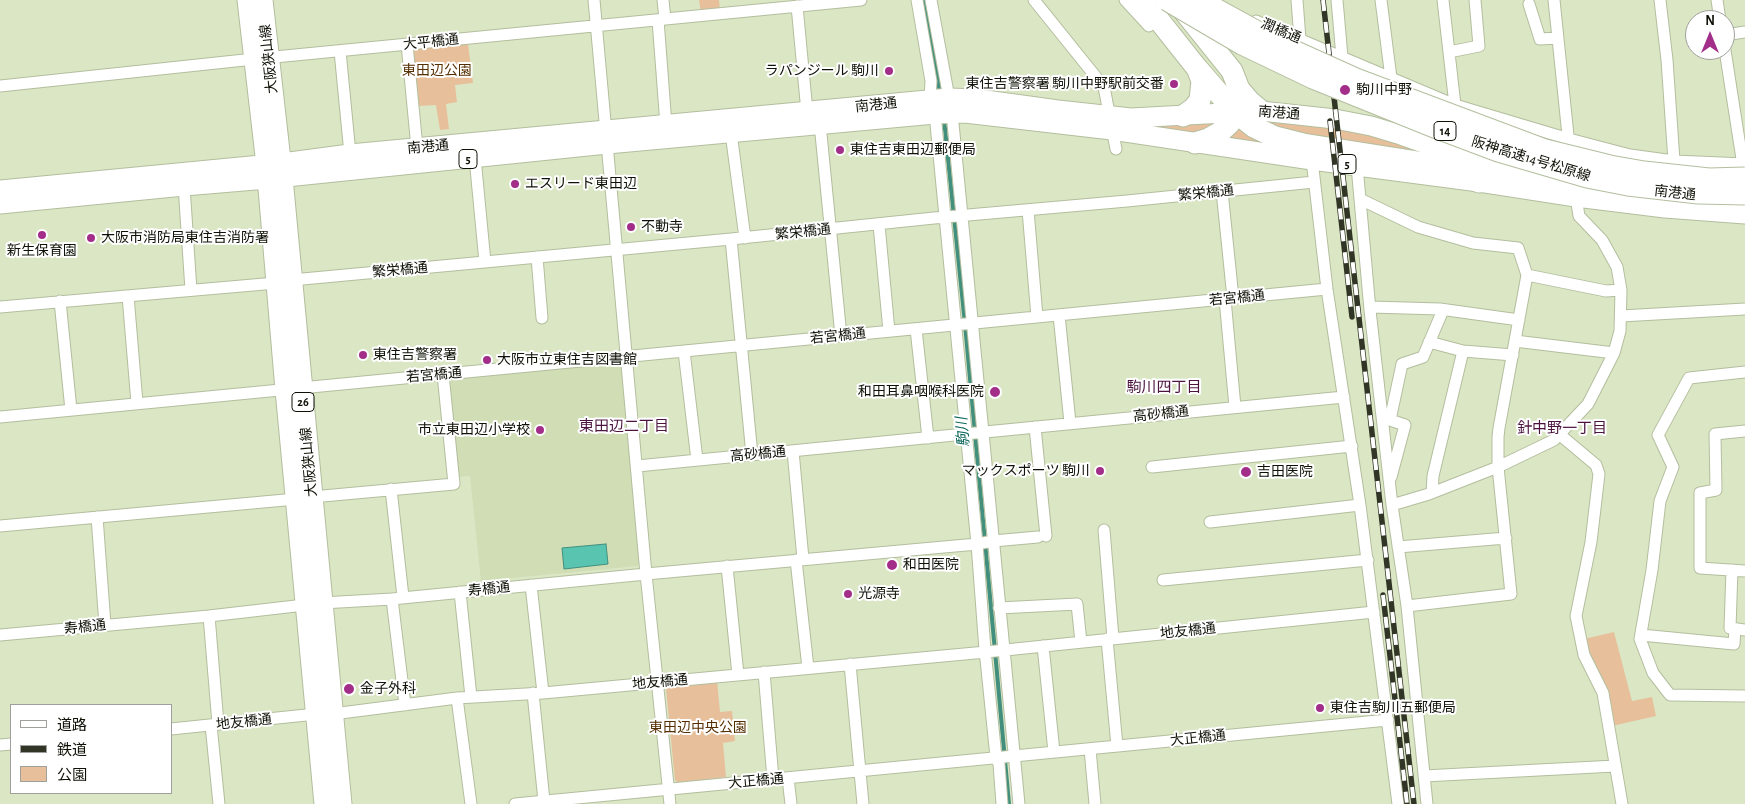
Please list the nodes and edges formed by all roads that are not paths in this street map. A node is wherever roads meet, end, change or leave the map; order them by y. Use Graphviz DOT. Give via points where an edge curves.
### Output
graph roads {
  1 [pos="247,0"];
  2 [pos="263,0"];
  3 [pos="594,0"];
  4 [pos="663,0"];
  5 [pos="857,0"];
  6 [pos="861,0"];
  7 [pos="917,0"];
  8 [pos="931,0"];
  9 [pos="1034,0"];
  10 [pos="1125,0"];
  11 [pos="1143,0"];
  12 [pos="1167,0"];
  13 [pos="1175,0"];
  14 [pos="1199,0"];
  15 [pos="1222,0"];
  16 [pos="1297,0"];
  17 [pos="1337,0"];
  18 [pos="1381,0"];
  19 [pos="1443,0"];
  20 [pos="1475,0"];
  21 [pos="1554,0"];
  22 [pos="1660,0"];
  23 [pos="802,4"];
  24 [pos="1529,4"];
  25 [pos="661,19"];
  26 [pos="596,26"];
  27 [pos="1149,26"];
  28 [pos="1558,38"];
  29 [pos="1300,40"];
  30 [pos="406,44"];
  31 [pos="340,51"];
  32 [pos="1449,52"];
  33 [pos="1342,57"];
  34 [pos="261,58"];
  35 [pos="1728,60"];
  36 [pos="1196,67"];
  37 [pos="1391,78"];
  38 [pos="0,86"];
  39 [pos="1239,89"];
  40 [pos="1739,101"];
  41 [pos="1455,105"];
  42 [pos="942,106"];
  43 [pos="1261,111"];
  44 [pos="1235,112"];
  45 [pos="1183,116"];
  46 [pos="813,118"];
  47 [pos="666,125"];
  48 [pos="1112,132"];
  49 [pos="731,133"];
  50 [pos="606,137"];
  51 [pos="1568,140"];
  52 [pos="1195,143"];
  53 [pos="417,148"];
  54 [pos="350,154"];
  55 [pos="475,158"];
  56 [pos="1312,160"];
  57 [pos="1674,161"];
  58 [pos="1357,166"];
  59 [pos="1744,170"];
  60 [pos="275,171"];
  61 [pos="1314,182"];
  62 [pos="1479,182"];
  63 [pos="184,186"];
  64 [pos="1575,189"];
  65 [pos="0,190"];
  66 [pos="1222,191"];
  67 [pos="1745,196"];
  68 [pos="1360,199"];
  69 [pos="0,204"];
  70 [pos="1028,210"];
  71 [pos="1745,214"];
  72 [pos="961,216"];
  73 [pos="945,217"];
  74 [pos="879,224"];
  75 [pos="830,229"];
  76 [pos="745,238"];
  77 [pos="731,239"];
  78 [pos="617,250"];
  79 [pos="537,258"];
  80 [pos="485,262"];
  81 [pos="1528,275"];
  82 [pos="284,282"];
  83 [pos="1326,289"];
  84 [pos="191,290"];
  85 [pos="1621,290"];
  86 [pos="128,296"];
  87 [pos="1229,298"];
  88 [pos="60,301"];
  89 [pos="1370,306"];
  90 [pos="0,307"];
  91 [pos="1745,309"];
  92 [pos="1443,310"];
  93 [pos="1059,315"];
  94 [pos="1621,316"];
  95 [pos="1037,317"];
  96 [pos="542,318"];
  97 [pos="1519,320"];
  98 [pos="964,324"];
  99 [pos="916,329"];
  100 [pos="889,331"];
  101 [pos="840,336"];
  102 [pos="1516,341"];
  103 [pos="1429,342"];
  104 [pos="741,346"];
  105 [pos="684,351"];
  106 [pos="1463,351"];
  107 [pos="1614,353"];
  108 [pos="1513,355"];
  109 [pos="627,357"];
  110 [pos="1745,372"];
  111 [pos="443,374"];
  112 [pos="293,388"];
  113 [pos="1344,397"];
  114 [pos="137,403"];
  115 [pos="1235,407"];
  116 [pos="71,410"];
  117 [pos="0,417"];
  118 [pos="1070,424"];
  119 [pos="1036,427"];
  120 [pos="1745,431"];
  121 [pos="974,433"];
  122 [pos="1559,434"];
  123 [pos="928,438"];
  124 [pos="1352,446"];
  125 [pos="794,451"];
  126 [pos="752,455"];
  127 [pos="697,460"];
  128 [pos="637,466"];
  129 [pos="1152,466"];
  130 [pos="1498,466"];
  131 [pos="1389,481"];
  132 [pos="391,489"];
  133 [pos="1432,493"];
  134 [pos="304,498"];
  135 [pos="1392,505"];
  136 [pos="1360,506"];
  137 [pos="97,517"];
  138 [pos="1210,522"];
  139 [pos="0,526"];
  140 [pos="1104,530"];
  141 [pos="1506,538"];
  142 [pos="992,541"];
  143 [pos="978,544"];
  144 [pos="1398,547"];
  145 [pos="800,560"];
  146 [pos="1368,560"];
  147 [pos="726,566"];
  148 [pos="1732,570"];
  149 [pos="1745,571"];
  150 [pos="646,574"];
  151 [pos="1163,580"];
  152 [pos="532,585"];
  153 [pos="460,592"];
  154 [pos="397,598"];
  155 [pos="314,604"];
  156 [pos="1407,606"];
  157 [pos="999,608"];
  158 [pos="1374,612"];
  159 [pos="209,616"];
  160 [pos="105,624"];
  161 [pos="1740,629"];
  162 [pos="0,635"];
  163 [pos="1641,635"];
  164 [pos="1110,639"];
  165 [pos="1081,642"];
  166 [pos="1043,646"];
  167 [pos="1003,650"];
  168 [pos="986,652"];
  169 [pos="850,664"];
  170 [pos="808,668"];
  171 [pos="764,672"];
  172 [pos="738,675"];
  173 [pos="658,682"];
  174 [pos="538,693"];
  175 [pos="1745,696"];
  176 [pos="470,697"];
  177 [pos="457,698"];
  178 [pos="405,705"];
  179 [pos="325,714"];
  180 [pos="1388,720"];
  181 [pos="215,725"];
  182 [pos="172,729"];
  183 [pos="1117,746"];
  184 [pos="1090,749"];
  185 [pos="1054,752"];
  186 [pos="1004,757"];
  187 [pos="1615,766"];
  188 [pos="859,771"];
  189 [pos="1424,776"];
  190 [pos="788,778"];
  191 [pos="774,779"];
  192 [pos="669,789"];
  193 [pos="544,801"];
  194 [pos="219,804"];
  195 [pos="324,804"];
  196 [pos="342,804"];
  197 [pos="471,804"];
  198 [pos="515,804"];
  199 [pos="670,804"];
  200 [pos="791,804"];
  201 [pos="863,804"];
  202 [pos="1002,804"];
  203 [pos="1018,804"];
  204 [pos="1095,804"];
  205 [pos="1398,804"];
  206 [pos="1427,804"];
  207 [pos="1622,804"];
  1 -- 34 [label="main road, 大阪狭山線 / 26"];
  2 -- 34 [label="main road, 大阪狭山線 / 26"];
  3 -- 26 [label="street"];
  4 -- 25 [label="street"];
  5 -- 6 [label="street, 大平橋通"];
  5 -- 23 [label="street, 大平橋通"];
  7 -- 42 [label="street" via="931,81"];
  8 -- 42 [label="street"];
  9 -- 48 [label="street" via="1104,87"];
  10 -- 27 [label="street"];
  11 -- 36 [label="highway"];
  12 -- 67 [label="highway, 阪神高速14号松原線 / 14, bridge" via="1242,44 1313,78 1498,151 1579,175 1628,185"];
  13 -- 39 [label="highway, bridge" via="1232,71"];
  14 -- 59 [label="highway, 阪神高速14号松原線 / 14, bridge" via="1285,47 1356,79 1545,150 1610,166 1709,179"];
  15 -- 29 [label="street, 潤橋通" via="1252,19"];
  16 -- 29 [label="street"];
  17 -- 33 [label="street"];
  18 -- 37 [label="street"];
  19 -- 32 [label="street"];
  20 -- 32 [label="street" via="1479,46"];
  21 -- 28 [label="street"];
  22 -- 57 [label="street"];
  23 -- 25 [label="street, 大平橋通"];
  23 -- 46 [label="street"];
  24 -- 28 [label="street" via="1540,39"];
  25 -- 26 [label="street, 大平橋通"];
  25 -- 47 [label="street"];
  26 -- 30 [label="street, 大平橋通"];
  26 -- 50 [label="street"];
  28 -- 51 [label="street"];
  29 -- 33 [label="street, 潤橋通"];
  30 -- 31 [label="street, 大平橋通"];
  30 -- 53 [label="street"];
  31 -- 34 [label="street, 大平橋通"];
  31 -- 54 [label="street"];
  32 -- 41 [label="street"];
  33 -- 37 [label="street, 潤橋通"];
  34 -- 38 [label="street, 大平橋通"];
  34 -- 60 [label="main road, 大阪狭山線 / 26"];
  35 -- 40 [label="street"];
  36 -- 44 [label="highway"];
  36 -- 45 [label="highway" via="1202,81 1200,100"];
  37 -- 41 [label="street, 潤橋通"];
  39 -- 43 [label="highway"];
  39 -- 44 [label="highway"];
  40 -- 59 [label="street"];
  41 -- 51 [label="street, 潤橋通"];
  42 -- 46 [label="main road, 南港通 / 5"];
  42 -- 48 [label="main road, 南港通 / 5" via="978,99"];
  42 -- 72 [label="street"];
  42 -- 73 [label="street"];
  43 -- 44 [label="main road, 南港通 / 5"];
  43 -- 64 [label="main road, 南港通 / 5" via="1371,126 1494,168 1545,178"];
  44 -- 45 [label="main road, 南港通 / 5"];
  44 -- 52 [label="highway" via="1219,133"];
  44 -- 62 [label="highway" via="1254,128 1275,137 1456,168"];
  45 -- 48 [label="main road, 南港通 / 5" via="1132,118"];
  46 -- 47 [label="main road, 南港通 / 5"];
  46 -- 49 [label="main road, 南港通 / 5"];
  46 -- 75 [label="street"];
  47 -- 50 [label="main road, 南港通 / 5"];
  48 -- 52 [label="main road, 南港通 / 5"];
  49 -- 50 [label="main road, 南港通 / 5"];
  49 -- 76 [label="street"];
  50 -- 53 [label="main road, 南港通 / 5"];
  50 -- 55 [label="main road, 南港通 / 5"];
  50 -- 78 [label="street"];
  51 -- 57 [label="street, 潤橋通" via="1630,155"];
  51 -- 64 [label="street"];
  52 -- 56 [label="main road, 南港通 / 5"];
  53 -- 54 [label="main road, 南港通 / 5"];
  54 -- 60 [label="main road, 南港通 / 5"];
  55 -- 60 [label="main road, 南港通 / 5"];
  55 -- 80 [label="street"];
  56 -- 58 [label="main road, 南港通 / 5"];
  56 -- 61 [label="street"];
  57 -- 59 [label="street, 潤橋通"];
  58 -- 62 [label="main road, 南港通 / 5"];
  58 -- 68 [label="street"];
  60 -- 63 [label="main road, 南港通 / 5"];
  60 -- 65 [label="main road, 南港通 / 5"];
  60 -- 82 [label="main road, 大阪狭山線 / 26"];
  61 -- 66 [label="street, 繁栄橋通"];
  61 -- 83 [label="street"];
  62 -- 64 [label="main road, 南港通 / 5"];
  63 -- 69 [label="main road, 南港通 / 5"];
  63 -- 84 [label="street"];
  64 -- 67 [label="main road, 南港通 / 5"];
  64 -- 71 [label="main road, 南港通 / 5" via="1665,208"];
  64 -- 85 [label="street" via="1579,216 1602,240 1617,267"];
  66 -- 70 [label="street, 繁栄橋通"];
  66 -- 87 [label="street"];
  68 -- 81 [label="street" via="1418,228 1473,243 1518,248"];
  68 -- 89 [label="street"];
  70 -- 72 [label="street, 繁栄橋通"];
  70 -- 95 [label="street"];
  72 -- 73 [label="street, 繁栄橋通"];
  72 -- 98 [label="street"];
  73 -- 74 [label="street, 繁栄橋通"];
  73 -- 98 [label="street"];
  74 -- 75 [label="street, 繁栄橋通"];
  74 -- 100 [label="street"];
  75 -- 76 [label="street, 繁栄橋通"];
  75 -- 101 [label="street"];
  76 -- 77 [label="street, 繁栄橋通"];
  77 -- 78 [label="street, 繁栄橋通"];
  77 -- 104 [label="street"];
  78 -- 79 [label="street, 繁栄橋通"];
  78 -- 109 [label="street"];
  79 -- 80 [label="street, 繁栄橋通"];
  79 -- 96 [label="street"];
  80 -- 82 [label="street, 繁栄橋通"];
  81 -- 85 [label="street" via="1606,291"];
  81 -- 97 [label="street"];
  82 -- 84 [label="street, 繁栄橋通"];
  82 -- 112 [label="main road, 大阪狭山線 / 26"];
  83 -- 87 [label="street, 若宮橋通"];
  83 -- 113 [label="street"];
  84 -- 86 [label="street, 繁栄橋通"];
  85 -- 94 [label="street"];
  86 -- 88 [label="street, 繁栄橋通"];
  86 -- 114 [label="street"];
  87 -- 93 [label="street, 若宮橋通"];
  87 -- 115 [label="street"];
  88 -- 90 [label="street, 繁栄橋通"];
  88 -- 116 [label="street"];
  89 -- 92 [label="street"];
  89 -- 131 [label="street"];
  91 -- 94 [label="street"];
  92 -- 97 [label="street"];
  92 -- 103 [label="street"];
  93 -- 95 [label="street, 若宮橋通"];
  93 -- 118 [label="street"];
  94 -- 107 [label="street"];
  95 -- 98 [label="street, 若宮橋通"];
  97 -- 102 [label="street"];
  98 -- 99 [label="street, 若宮橋通"];
  98 -- 121 [label="street"];
  98 -- 121 [label="street"];
  99 -- 100 [label="street, 若宮橋通"];
  99 -- 123 [label="street"];
  100 -- 101 [label="street, 若宮橋通"];
  101 -- 104 [label="street, 若宮橋通"];
  102 -- 107 [label="street"];
  102 -- 108 [label="street"];
  103 -- 106 [label="street"];
  103 -- 131 [label="street" via="1423,357 1402,364 1390,420 1405,424"];
  104 -- 105 [label="street, 若宮橋通"];
  104 -- 126 [label="street"];
  105 -- 109 [label="street, 若宮橋通"];
  105 -- 127 [label="street"];
  106 -- 108 [label="street"];
  106 -- 133 [label="street" via="1433,476"];
  107 -- 122 [label="street" via="1588,404"];
  108 -- 130 [label="street" via="1499,428"];
  109 -- 111 [label="street, 若宮橋通"];
  109 -- 128 [label="street"];
  110 -- 163 [label="street" via="1689,378 1658,435 1673,467 1660,501"];
  111 -- 112 [label="street, 若宮橋通"];
  111 -- 132 [label="street" via="454,484"];
  112 -- 114 [label="street, 若宮橋通"];
  112 -- 134 [label="main road, 大阪狭山線 / 26"];
  113 -- 115 [label="street, 高砂橋通"];
  113 -- 124 [label="street"];
  114 -- 116 [label="street, 若宮橋通"];
  115 -- 118 [label="street, 高砂橋通"];
  116 -- 117 [label="street, 若宮橋通"];
  118 -- 119 [label="street, 高砂橋通"];
  119 -- 121 [label="street, 高砂橋通"];
  119 -- 142 [label="street" via="1042,536"];
  120 -- 148 [label="street" via="1715,434 1716,490 1700,493 1700,568"];
  121 -- 123 [label="street, 高砂橋通"];
  121 -- 142 [label="street"];
  121 -- 143 [label="street"];
  122 -- 130 [label="street" via="1554,440"];
  122 -- 187 [label="street" via="1596,465 1599,474 1591,542 1576,616 1584,655 1603,693"];
  123 -- 125 [label="street, 高砂橋通"];
  124 -- 129 [label="street"];
  124 -- 136 [label="street"];
  125 -- 126 [label="street, 高砂橋通"];
  125 -- 145 [label="street"];
  126 -- 127 [label="street, 高砂橋通"];
  127 -- 128 [label="street, 高砂橋通"];
  128 -- 150 [label="street"];
  130 -- 133 [label="street"];
  130 -- 141 [label="street"];
  131 -- 135 [label="street"];
  132 -- 134 [label="street"];
  132 -- 154 [label="street"];
  133 -- 135 [label="street"];
  134 -- 137 [label="street"];
  134 -- 155 [label="main road, 大阪狭山線 / 26"];
  135 -- 144 [label="street"];
  136 -- 138 [label="street"];
  136 -- 146 [label="street"];
  137 -- 139 [label="street"];
  137 -- 160 [label="street"];
  140 -- 164 [label="street"];
  141 -- 144 [label="street"];
  141 -- 156 [label="street" via="1511,594"];
  142 -- 143 [label="street, 寿橋通"];
  142 -- 157 [label="street"];
  143 -- 145 [label="street, 寿橋通"];
  143 -- 168 [label="street"];
  144 -- 156 [label="street"];
  145 -- 147 [label="street, 寿橋通"];
  145 -- 170 [label="street"];
  146 -- 151 [label="street"];
  146 -- 158 [label="street"];
  147 -- 150 [label="street, 寿橋通"];
  147 -- 172 [label="street"];
  148 -- 149 [label="street"];
  148 -- 161 [label="street" via="1730,628"];
  150 -- 152 [label="street, 寿橋通"];
  150 -- 173 [label="street"];
  152 -- 153 [label="street, 寿橋通"];
  152 -- 174 [label="street"];
  153 -- 154 [label="street, 寿橋通"];
  153 -- 176 [label="street"];
  154 -- 155 [label="street, 寿橋通"];
  154 -- 178 [label="street"];
  155 -- 159 [label="street, 寿橋通"];
  155 -- 179 [label="main road, 大阪狭山線 / 26"];
  156 -- 189 [label="street"];
  157 -- 165 [label="street" via="1077,604"];
  157 -- 167 [label="street"];
  158 -- 164 [label="street, 地友橋通"];
  158 -- 180 [label="street"];
  159 -- 160 [label="street, 寿橋通"];
  159 -- 181 [label="street"];
  160 -- 162 [label="street, 寿橋通"];
  161 -- 163 [label="street" via="1734,644"];
  163 -- 175 [label="street" via="1653,673 1670,695"];
  164 -- 165 [label="street, 地友橋通"];
  164 -- 183 [label="street"];
  165 -- 166 [label="street, 地友橋通"];
  166 -- 167 [label="street, 地友橋通"];
  166 -- 185 [label="street"];
  167 -- 168 [label="street, 地友橋通"];
  167 -- 186 [label="street"];
  168 -- 169 [label="street, 地友橋通"];
  168 -- 186 [label="street"];
  169 -- 170 [label="street, 地友橋通"];
  169 -- 188 [label="street"];
  170 -- 171 [label="street, 地友橋通"];
  171 -- 172 [label="street, 地友橋通"];
  171 -- 191 [label="street"];
  172 -- 173 [label="street, 地友橋通"];
  173 -- 174 [label="street, 地友橋通"];
  173 -- 192 [label="street"];
  174 -- 176 [label="street, 地友橋通"];
  174 -- 193 [label="street"];
  176 -- 177 [label="street, 地友橋通"];
  177 -- 178 [label="street, 地友橋通"];
  177 -- 197 [label="street"];
  178 -- 179 [label="street, 地友橋通"];
  179 -- 181 [label="street, 地友橋通"];
  179 -- 195 [label="main road, 大阪狭山線 / 26"];
  179 -- 196 [label="main road, 大阪狭山線 / 26"];
  180 -- 183 [label="street, 大正橋通"];
  180 -- 205 [label="street"];
  181 -- 182 [label="street, 地友橋通"];
  181 -- 194 [label="street"];
  183 -- 184 [label="street, 大正橋通"];
  184 -- 185 [label="street, 大正橋通"];
  184 -- 204 [label="street"];
  185 -- 186 [label="street, 大正橋通"];
  186 -- 188 [label="street, 大正橋通"];
  186 -- 202 [label="street" via="999,764"];
  186 -- 203 [label="street"];
  187 -- 189 [label="street"];
  187 -- 207 [label="street"];
  188 -- 190 [label="street, 大正橋通"];
  188 -- 201 [label="street"];
  189 -- 206 [label="street"];
  190 -- 191 [label="street, 大正橋通"];
  190 -- 200 [label="street"];
  191 -- 192 [label="street, 大正橋通"];
  192 -- 193 [label="street, 大正橋通"];
  192 -- 199 [label="street"];
  193 -- 198 [label="street, 大正橋通"];
}
